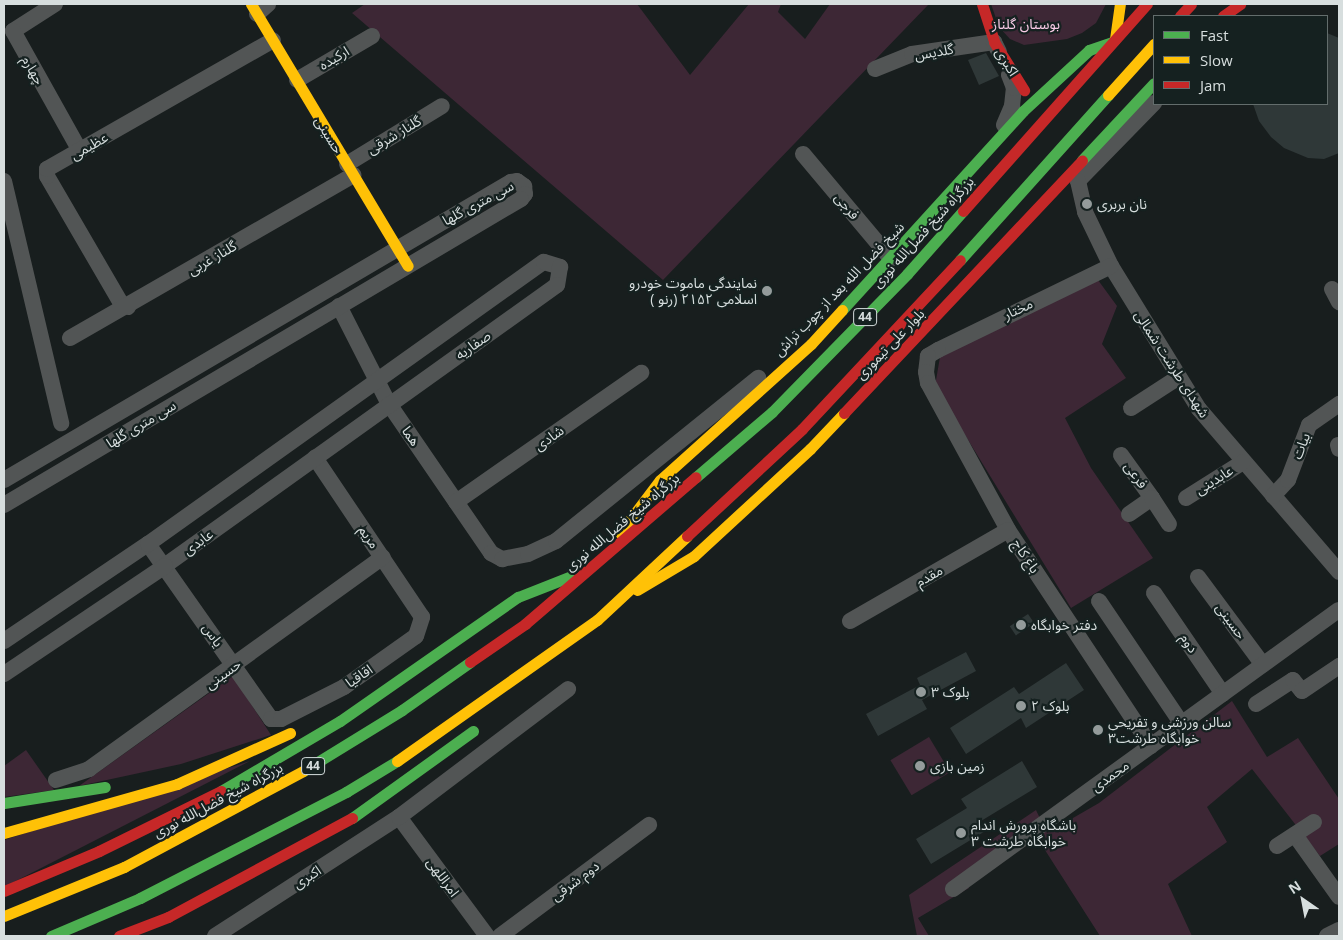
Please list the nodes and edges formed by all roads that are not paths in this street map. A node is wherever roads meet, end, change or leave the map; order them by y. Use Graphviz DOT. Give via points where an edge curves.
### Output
graph roads {
  1 [pos="54,4"];
  2 [pos="982,4"];
  3 [pos="1120,4"];
  4 [pos="1146,4"];
  5 [pos="1191,4"];
  6 [pos="1240,4"];
  7 [pos="259,7"];
  8 [pos="1181,15"];
  9 [pos="1224,15"];
  10 [pos="372,36"];
  11 [pos="273,40"];
  12 [pos="1114,40"];
  13 [pos="994,42"];
  14 [pos="1153,45"];
  15 [pos="875,69"];
  16 [pos="297,80"];
  17 [pos="1153,84"];
  18 [pos="1024,90"];
  19 [pos="1153,104"];
  20 [pos="442,106"];
  21 [pos="1001,134"];
  22 [pos="80,151"];
  23 [pos="803,154"];
  24 [pos="350,170"];
  25 [pos="4,181"];
  26 [pos="8,219"];
  27 [pos="398,248"];
  28 [pos="891,259"];
  29 [pos="408,266"];
  30 [pos="1111,266"];
  31 [pos="339,306"];
  32 [pos="128,307"];
  33 [pos="70,338"];
  34 [pos="811,344"];
  35 [pos="928,356"];
  36 [pos="641,373"];
  37 [pos="1179,377"];
  38 [pos="377,383"];
  39 [pos="388,404"];
  40 [pos="1339,404"];
  41 [pos="1132,408"];
  42 [pos="61,423"];
  43 [pos="1121,455"];
  44 [pos="315,458"];
  45 [pos="1243,462"];
  46 [pos="4,480"];
  47 [pos="1272,496"];
  48 [pos="1152,498"];
  49 [pos="1186,498"];
  50 [pos="456,502"];
  51 [pos="4,505"];
  52 [pos="1129,514"];
  53 [pos="1169,524"];
  54 [pos="1008,530"];
  55 [pos="148,544"];
  56 [pos="383,558"];
  57 [pos="1336,564"];
  58 [pos="165,566"];
  59 [pos="594,567"];
  60 [pos="1198,577"];
  61 [pos="1154,593"];
  62 [pos="624,596"];
  63 [pos="1100,601"];
  64 [pos="1339,610"];
  65 [pos="422,617"];
  66 [pos="596,620"];
  67 [pos="850,621"];
  68 [pos="4,641"];
  69 [pos="235,665"];
  70 [pos="1263,665"];
  71 [pos="1339,666"];
  72 [pos="4,674"];
  73 [pos="537,678"];
  74 [pos="568,689"];
  75 [pos="1223,694"];
  76 [pos="371,698"];
  77 [pos="1256,704"];
  78 [pos="281,719"];
  79 [pos="1182,724"];
  80 [pos="479,726"];
  81 [pos="1151,746"];
  82 [pos="247,752"];
  83 [pos="149,778"];
  84 [pos="56,780"];
  85 [pos="116,785"];
  86 [pos="4,803"];
  87 [pos="399,817"];
  88 [pos="1314,822"];
  89 [pos="649,826"];
  90 [pos="340,827"];
  91 [pos="4,833"];
  92 [pos="1295,835"];
  93 [pos="1277,846"];
  94 [pos="276,873"];
  95 [pos="953,889"];
  96 [pos="4,891"];
  97 [pos="1339,897"];
  98 [pos="4,916"];
  99 [pos="168,917"];
  100 [pos="1339,930"];
  101 [pos="51,936"];
  102 [pos="119,936"];
  103 [pos="133,936"];
  104 [pos="215,936"];
  105 [pos="487,936"];
  106 [pos="500,936"];
  107 [pos="1327,936"];
  1 -- 22 [label="street, چهارم" via="12,31"];
  2 -- 13 [label="main road, اکبری"];
  3 -- 12 [label="main road"];
  4 -- 12 [label="main road, بزرگراه شیخ فضل‌الله نوری / 44"];
  5 -- 8 [label="main road"];
  6 -- 9 [label="main road"];
  7 -- 11 [label="main road, حسینی"];
  10 -- 16 [label="street, ارکیده"];
  11 -- 16 [label="main road, حسینی"];
  11 -- 22 [label="street, عظیمی"];
  12 -- 21 [label="main road, شیخ فضل الله بعد از چوب تراش" via="1088,50"];
  12 -- 59 [label="main road, بزرگراه شیخ فضل‌الله نوری / 44" via="907,274 772,412"];
  13 -- 15 [label="street, گلدیس" via="912,54"];
  13 -- 18 [label="main road, اکبری"];
  13 -- 21 [label="street" via="1014,88 1012,106"];
  14 -- 62 [label="main road, 44" via="1020,196 842,388 716,512"];
  16 -- 24 [label="main road, حسینی"];
  17 -- 62 [label="main road, بلوار علی تیموری" via="810,449 694,556 655,582"];
  19 -- 30 [label="street, شهدای طرشت شمالی" via="1077,179 1085,212"];
  20 -- 24 [label="street, گلناز شرقی"];
  21 -- 28 [label="main road, شیخ فضل الله بعد از چوب تراش"];
  22 -- 32 [label="street, عظیمی" via="47,169 47,176 122,305"];
  23 -- 28 [label="street, فرجی"];
  24 -- 27 [label="main road, حسینی"];
  24 -- 32 [label="street, گلناز غربی"];
  25 -- 26 [label="street"];
  26 -- 42 [label="street"];
  27 -- 29 [label="main road, حسینی"];
  27 -- 29 [label="street, سی متری گلها" via="511,182 517,181 524,186 525,194 521,199"];
  27 -- 46 [label="street, سی متری گلها"];
  28 -- 34 [label="main road, شیخ فضل الله بعد از چوب تراش"];
  29 -- 31 [label="street, سی متری گلها"];
  30 -- 35 [label="street, مختار" via="1007,314"];
  30 -- 37 [label="street, شهدای طرشت شمالی"];
  31 -- 38 [label="street, هما"];
  31 -- 51 [label="street, سی متری گلها"];
  32 -- 33 [label="street, گلناز غربی"];
  34 -- 50 [label="street, هما" via="766,372 556,541 508,560 496,556"];
  34 -- 59 [label="main road, شیخ فضل الله بعد از چوب تراش" via="660,480"];
  35 -- 54 [label="street, باغ کاج" via="928,383"];
  36 -- 50 [label="street, شادی"];
  37 -- 41 [label="street"];
  37 -- 45 [label="street, شهدای طرشت شمالی" via="1199,409"];
  38 -- 39 [label="street, هما"];
  38 -- 39 [label="street, صفاریه" via="544,262 560,267 557,285"];
  38 -- 55 [label="street, عابدی"];
  39 -- 44 [label="street, عابدی"];
  39 -- 50 [label="street, هما"];
  40 -- 47 [label="street, بیات" via="1309,425 1288,480"];
  43 -- 48 [label="street, فرعی"];
  44 -- 56 [label="street, مریم"];
  44 -- 58 [label="street, عابدی"];
  45 -- 47 [label="street, شهدای طرشت شمالی"];
  45 -- 49 [label="street, عابدینی"];
  47 -- 57 [label="street, شهدای طرشت شمالی"];
  48 -- 52 [label="street, فرعی"];
  48 -- 53 [label="street"];
  54 -- 67 [label="street, مقدم"];
  54 -- 81 [label="street, باغ کاج"];
  55 -- 58 [label="street, یاس"];
  55 -- 68 [label="street, عابدی"];
  56 -- 65 [label="street, مریم"];
  56 -- 69 [label="street, حسینی"];
  58 -- 69 [label="street, یاس"];
  58 -- 72 [label="street, عابدی"];
  59 -- 76 [label="main road" via="518,598"];
  59 -- 98 [label="main road, بزرگراه شیخ فضل‌الله نوری / 44" via="457,674 339,750 132,863"];
  60 -- 70 [label="street, حسینی"];
  61 -- 75 [label="street, دوم"];
  62 -- 66 [label="main road, 44"];
  63 -- 79 [label="street"];
  64 -- 70 [label="street, محمدی"];
  65 -- 78 [label="street, اقاقیا" via="416,636 344,687"];
  66 -- 73 [label="main road"];
  66 -- 101 [label="main road, 44" via="421,746 346,792 140,898"];
  69 -- 78 [label="street, یاس" via="272,719"];
  69 -- 84 [label="street, حسینی" via="89,769"];
  70 -- 75 [label="street, محمدی"];
  71 -- 77 [label="street" via="1302,691 1292,680"];
  74 -- 87 [label="street, اکبری"];
  75 -- 79 [label="street, محمدی"];
  76 -- 82 [label="main road"];
  76 -- 96 [label="main road" via="325,730 224,789 99,851"];
  79 -- 81 [label="street, محمدی"];
  80 -- 90 [label="main road"];
  81 -- 95 [label="street, محمدی"];
  82 -- 83 [label="main road"];
  82 -- 91 [label="main road" via="177,784"];
  85 -- 86 [label="main road"];
  87 -- 104 [label="street, اکبری"];
  87 -- 105 [label="street, امراللهی"];
  88 -- 92 [label="street"];
  89 -- 106 [label="street, دوم شرقی"];
  90 -- 94 [label="main road"];
  90 -- 99 [label="main road"];
  92 -- 93 [label="street"];
  92 -- 97 [label="street"];
  99 -- 102 [label="main road"];
  99 -- 103 [label="main road"];
  100 -- 107 [label="street"];
}
